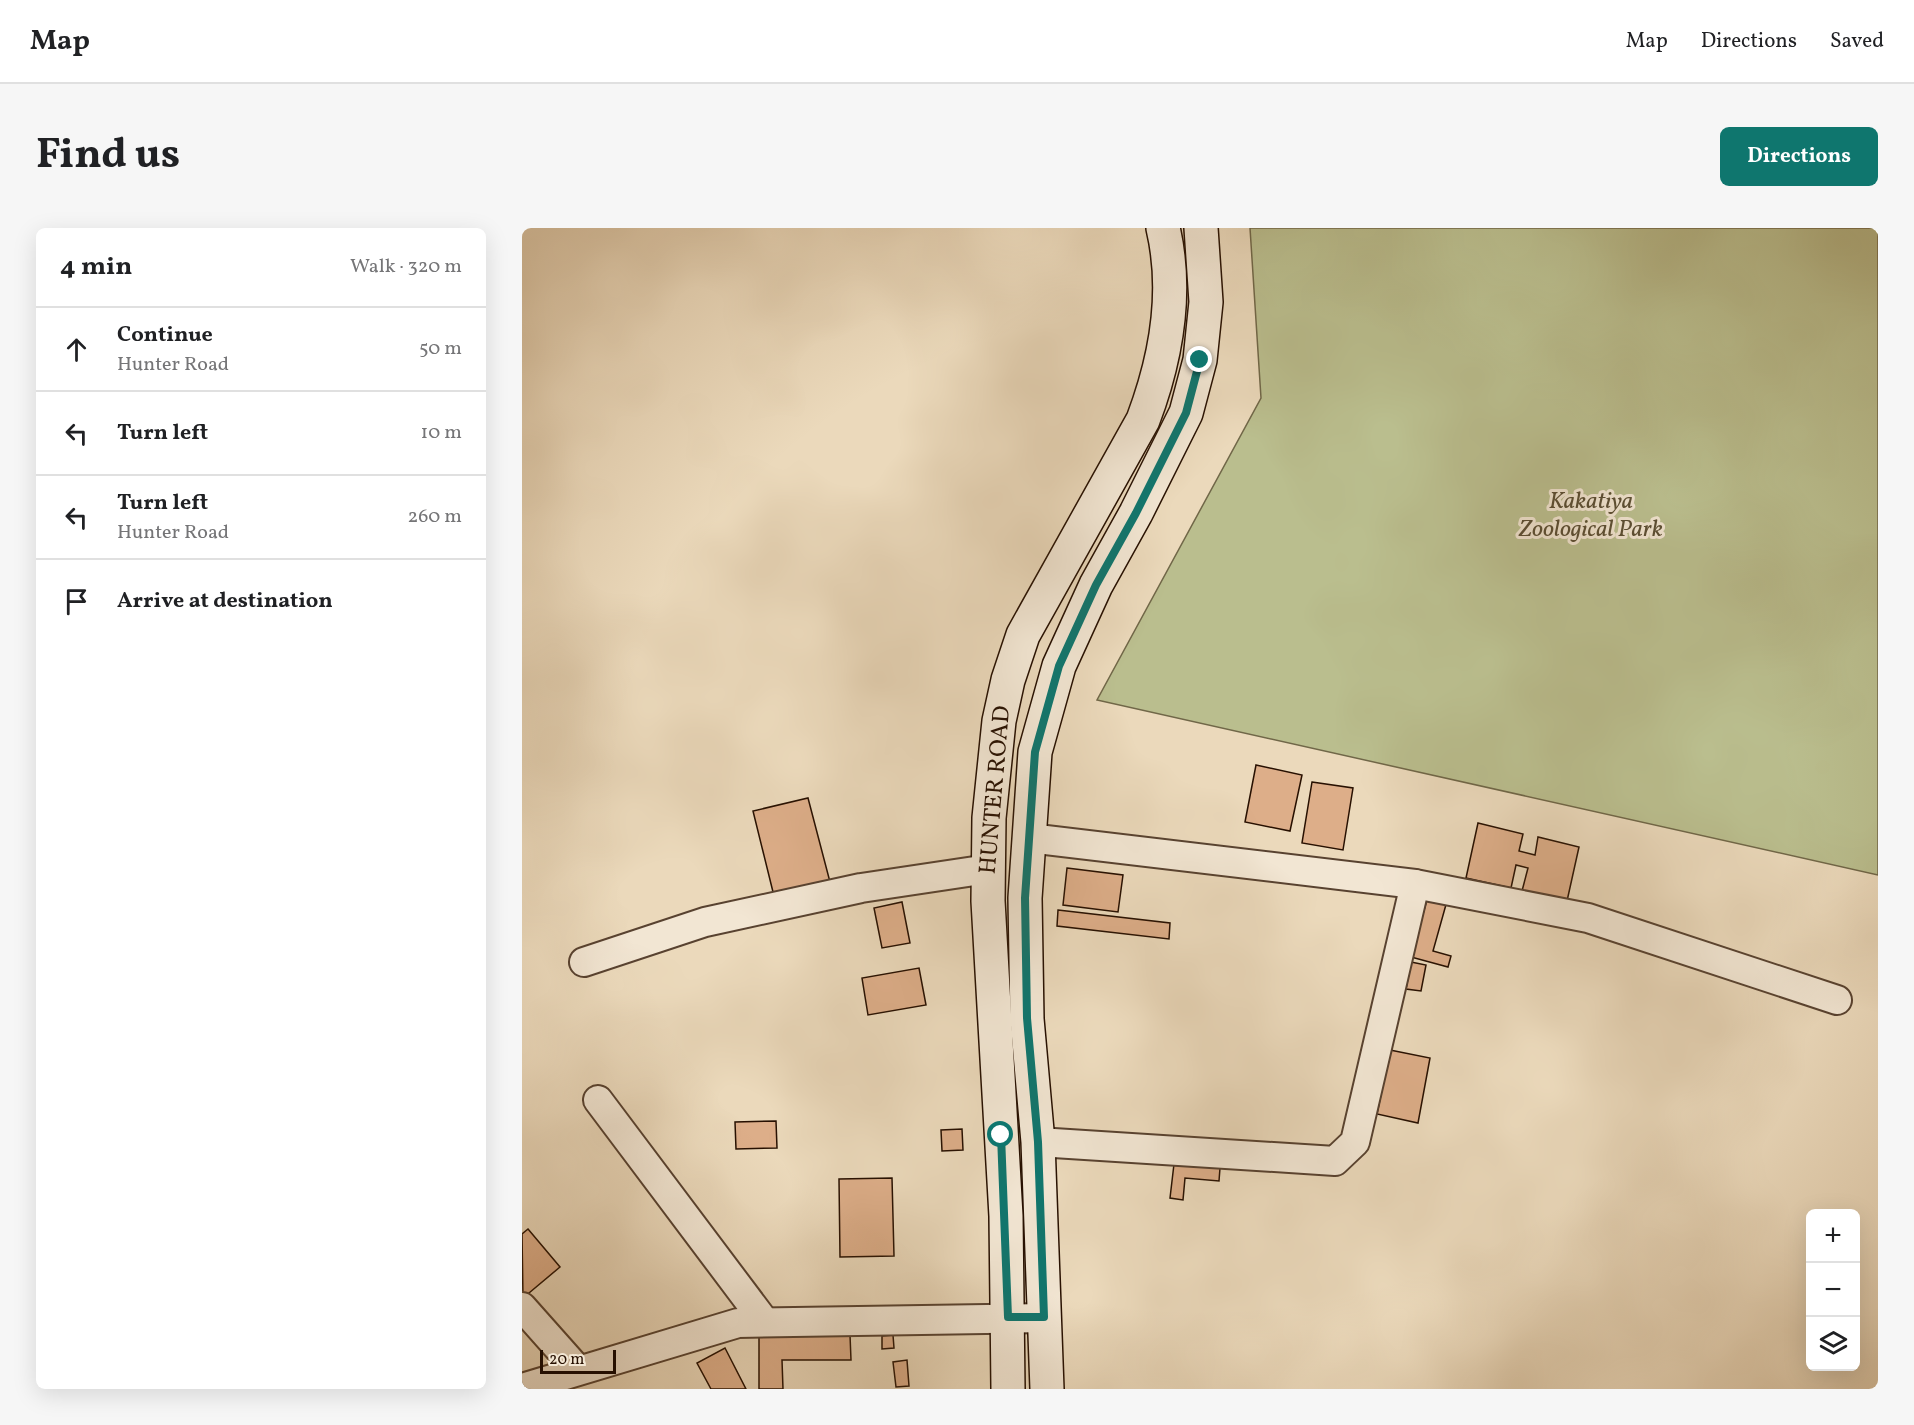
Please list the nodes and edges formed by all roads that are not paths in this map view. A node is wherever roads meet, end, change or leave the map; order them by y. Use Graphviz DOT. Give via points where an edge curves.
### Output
graph roads {
  1 [pos="1163,228"];
  2 [pos="1201,228"];
  3 [pos="1029,838"];
  4 [pos="988,869"];
  5 [pos="1415,884"];
  6 [pos="584,962"];
  7 [pos="1837,1000"];
  8 [pos="598,1100"];
  9 [pos="1038,1142"];
  10 [pos="522,1307"];
  11 [pos="1008,1317"];
  12 [pos="1044,1317"];
  13 [pos="764,1321"];
  14 [pos="578,1370"];
  15 [pos="522,1388"];
  16 [pos="1008,1389"];
  17 [pos="1047,1389"];
  1 -- 4 [label="main road, HUNTER ROAD" via="1167,246 1167,338 1157,382 1143,420 1023,635 999,722"];
  2 -- 3 [label="main road, HUNTER ROAD" via="1206,302 1200,360 1186,413 1096,585 1059,666 1035,752"];
  3 -- 5 [label="street"];
  3 -- 9 [label="main road, HUNTER ROAD" via="1025,898 1027,1018"];
  4 -- 6 [label="street" via="861,888 716,920"];
  4 -- 11 [label="main road, HUNTER ROAD"];
  5 -- 7 [label="street" via="1588,918"];
  5 -- 9 [label="street" via="1355,1142 1335,1161"];
  8 -- 13 [label="street"];
  9 -- 12 [label="main road, HUNTER ROAD"];
  10 -- 14 [label="street"];
  11 -- 12 [label="street"];
  11 -- 13 [label="street"];
  11 -- 16 [label="main road, HUNTER ROAD"];
  12 -- 17 [label="main road, HUNTER ROAD"];
  13 -- 14 [label="street" via="738,1323"];
  14 -- 15 [label="street"];
}
